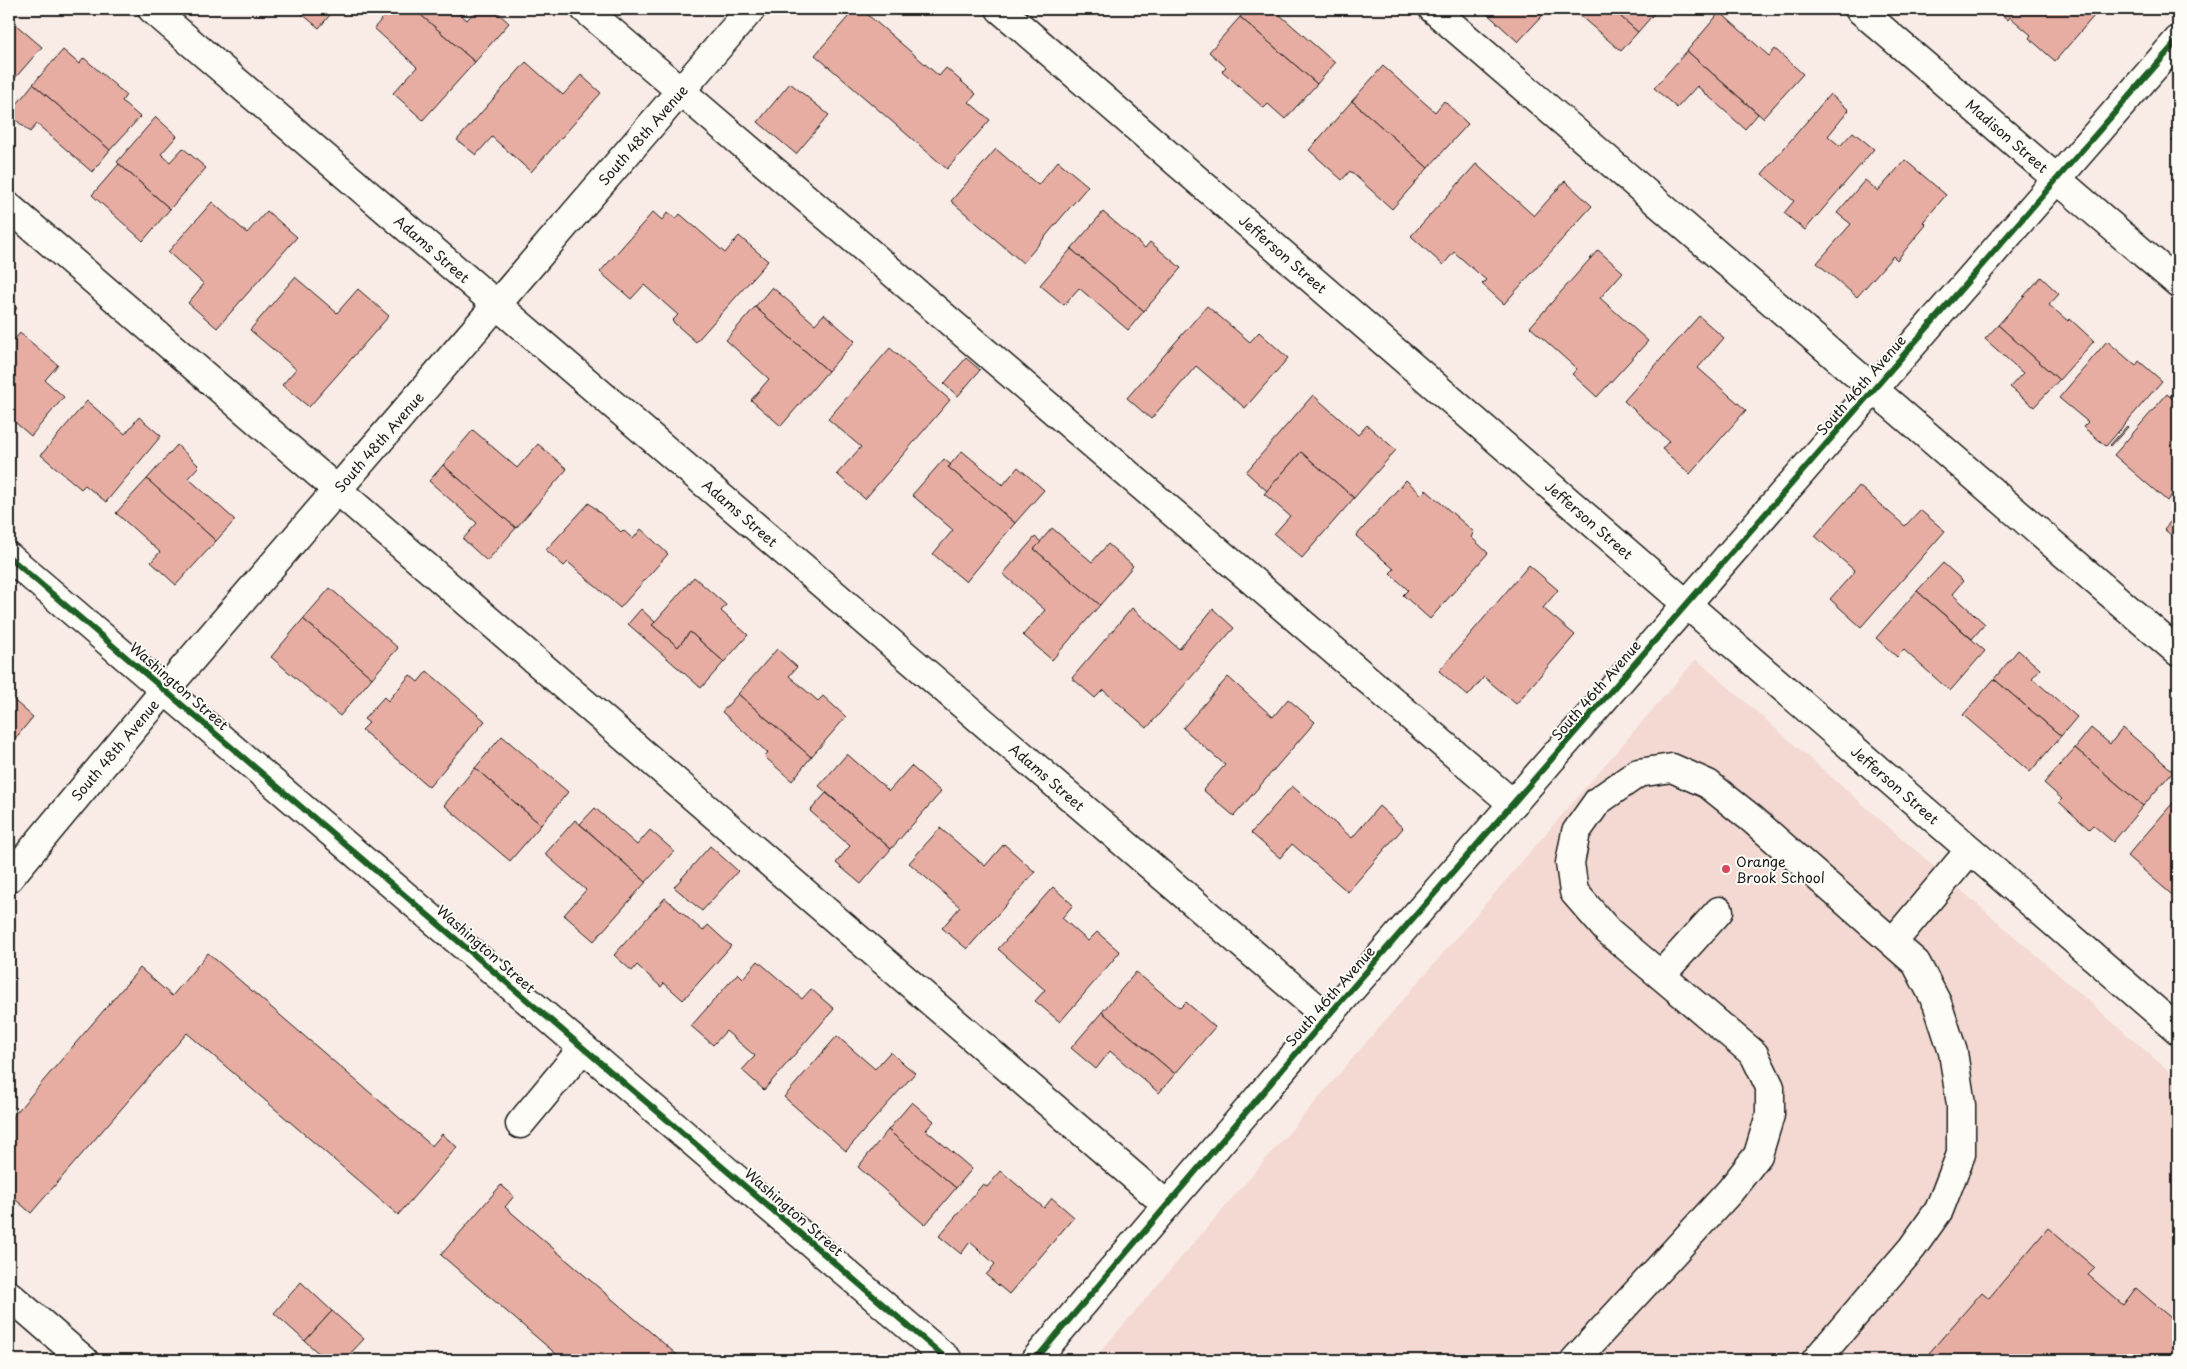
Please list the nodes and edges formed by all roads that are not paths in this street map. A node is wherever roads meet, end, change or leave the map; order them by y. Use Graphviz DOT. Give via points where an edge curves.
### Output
graph roads {
  1 [pos="152,9"];
  2 [pos="585,9"];
  3 [pos="751,9"];
  4 [pos="1000,9"];
  5 [pos="1433,9"];
  6 [pos="1859,9"];
  7 [pos="2178,40"];
  8 [pos="680,92"];
  9 [pos="2057,179"];
  10 [pos="9,207"];
  11 [pos="2178,283"];
  12 [pos="497,305"];
  13 [pos="1875,388"];
  14 [pos="337,490"];
  15 [pos="9,556"];
  16 [pos="1687,605"];
  17 [pos="2178,652"];
  18 [pos="165,690"];
  19 [pos="1513,804"];
  20 [pos="1970,850"];
  21 [pos="9,878"];
  22 [pos="1719,911"];
  23 [pos="1893,942"];
  24 [pos="1661,975"];
  25 [pos="1328,1017"];
  26 [pos="2178,1030"];
  27 [pos="583,1048"];
  28 [pos="520,1124"];
  29 [pos="1168,1205"];
  30 [pos="9,1295"];
  31 [pos="84,1360"];
  32 [pos="948,1360"];
  33 [pos="1035,1360"];
  34 [pos="1575,1360"];
  35 [pos="1816,1360"];
  1 -- 12 [label="street, Adams Street"];
  2 -- 8 [label="street"];
  3 -- 8 [label="street, South 48th Avenue"];
  4 -- 16 [label="street, Jefferson Street"];
  5 -- 13 [label="street"];
  6 -- 9 [label="street, Madison Street"];
  7 -- 9 [label="street, South 46th Avenue"];
  8 -- 12 [label="street, South 48th Avenue"];
  8 -- 19 [label="street"];
  9 -- 11 [label="street, Madison Street"];
  9 -- 13 [label="street, South 46th Avenue"];
  10 -- 14 [label="street"];
  12 -- 14 [label="street, South 48th Avenue"];
  12 -- 25 [label="street, Adams Street"];
  13 -- 16 [label="street, South 46th Avenue"];
  13 -- 17 [label="street"];
  14 -- 18 [label="street, South 48th Avenue"];
  14 -- 29 [label="street"];
  15 -- 18 [label="street, Washington Street"];
  16 -- 19 [label="street, South 46th Avenue"];
  16 -- 20 [label="street, Jefferson Street"];
  18 -- 21 [label="street, South 48th Avenue"];
  18 -- 27 [label="street, Washington Street"];
  19 -- 25 [label="street, South 46th Avenue"];
  20 -- 23 [label="street"];
  20 -- 26 [label="street, Jefferson Street"];
  22 -- 24 [label="street"];
  23 -- 24 [label="street" via="1708,784 1672,768 1638,773 1598,801 1576,832 1570,863 1574,892 1608,932"];
  23 -- 35 [label="street" via="1916,962 1937,1003 1953,1052 1961,1105 1961,1154 1939,1210 1912,1248"];
  24 -- 34 [label="street" via="1754,1054 1770,1087 1770,1115 1758,1155 1730,1191"];
  25 -- 29 [label="street, South 46th Avenue"];
  27 -- 28 [label="street"];
  27 -- 32 [label="street, Washington Street"];
  29 -- 33 [label="street, South 46th Avenue"];
  30 -- 31 [label="street"];
}
